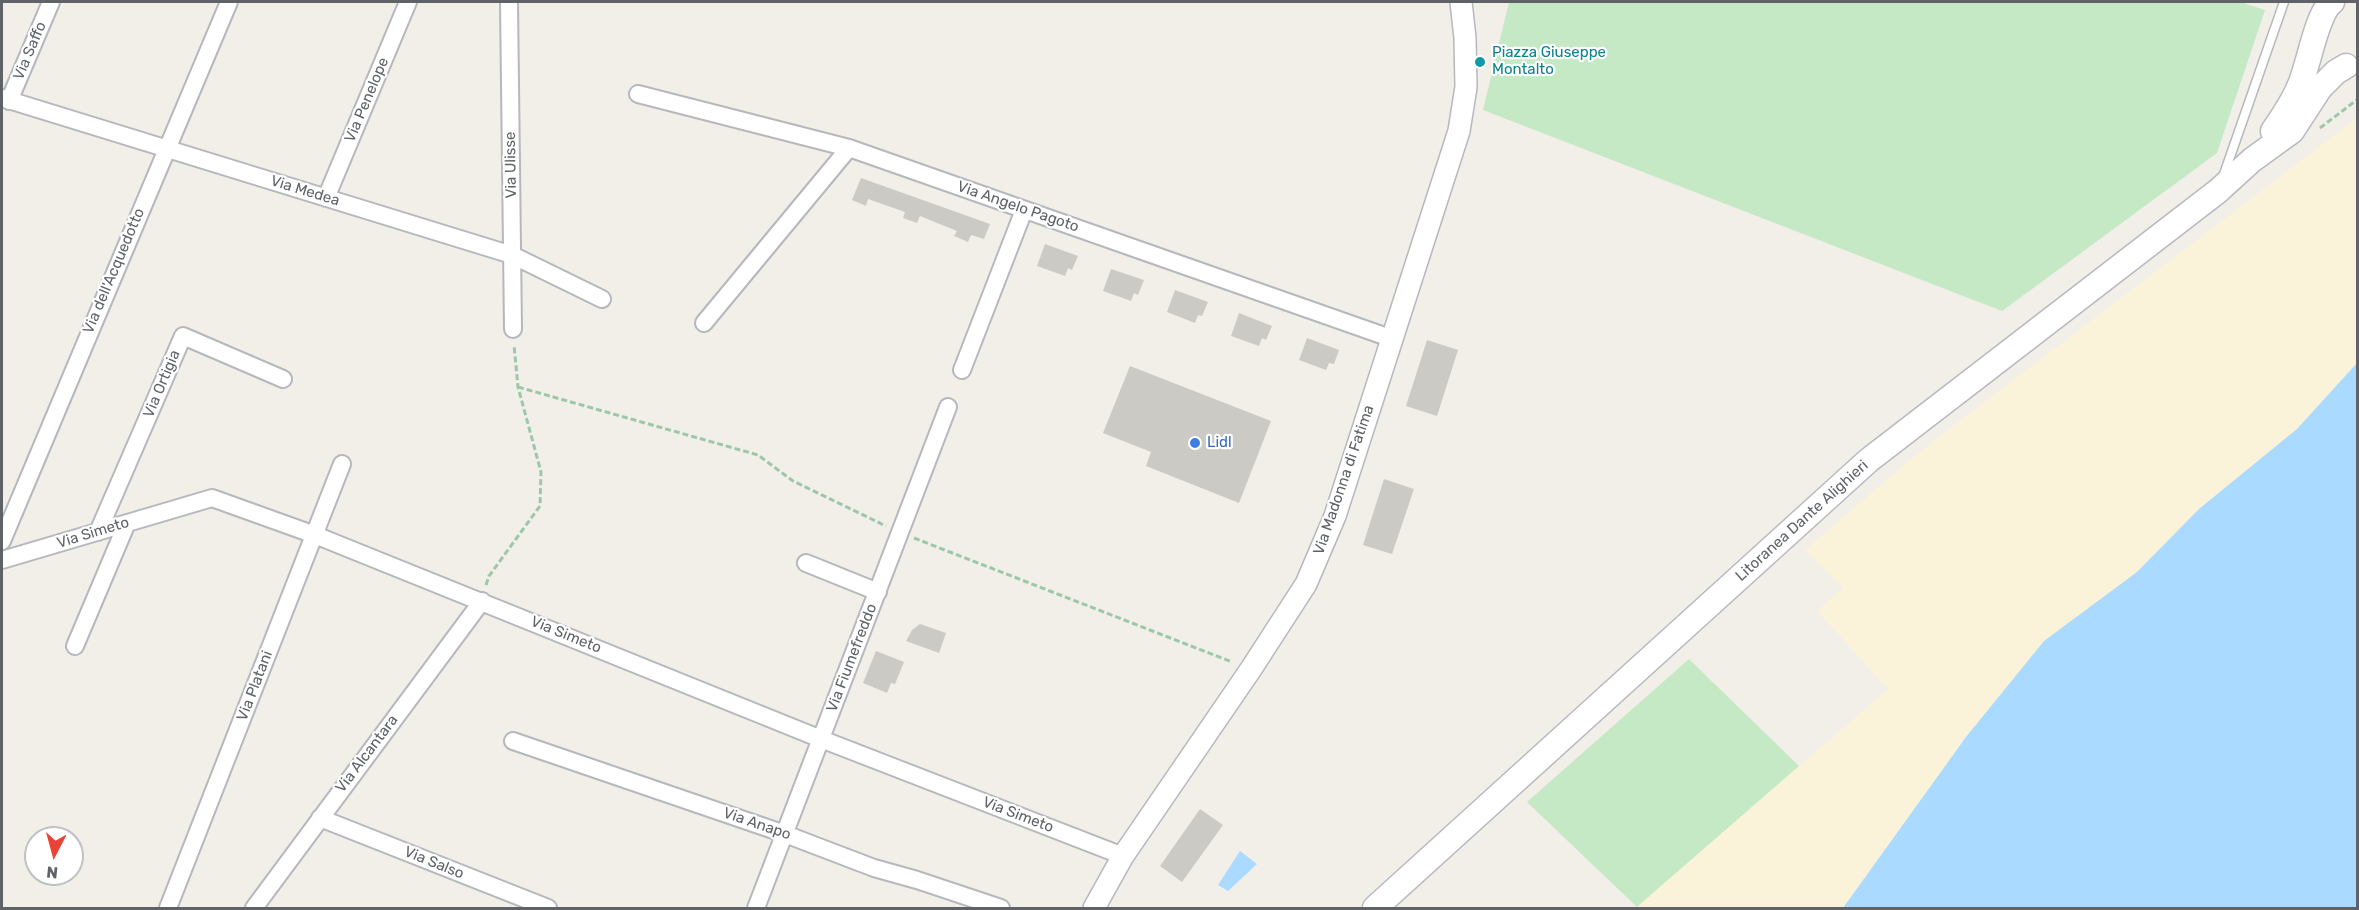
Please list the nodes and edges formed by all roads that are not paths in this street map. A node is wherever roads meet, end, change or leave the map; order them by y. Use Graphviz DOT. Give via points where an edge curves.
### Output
graph roads {
  1 [pos="51,2"];
  2 [pos="229,2"];
  3 [pos="408,2"];
  4 [pos="509,2"];
  5 [pos="1461,2"];
  6 [pos="2284,2"];
  7 [pos="2322,11"];
  8 [pos="2352,67"];
  9 [pos="638,94"];
  10 [pos="5,100"];
  11 [pos="849,148"];
  12 [pos="165,149"];
  13 [pos="2252,160"];
  14 [pos="2218,192"];
  15 [pos="326,198"];
  16 [pos="1024,210"];
  17 [pos="512,255"];
  18 [pos="602,299"];
  19 [pos="704,323"];
  20 [pos="513,329"];
  21 [pos="1392,339"];
  22 [pos="962,370"];
  23 [pos="283,379"];
  24 [pos="948,407"];
  25 [pos="342,464"];
  26 [pos="127,523"];
  27 [pos="98,532"];
  28 [pos="315,535"];
  29 [pos="2,541"];
  30 [pos="2,561"];
  31 [pos="806,563"];
  32 [pos="878,592"];
  33 [pos="482,601"];
  34 [pos="75,646"];
  35 [pos="821,739"];
  36 [pos="513,741"];
  37 [pos="320,818"];
  38 [pos="785,834"];
  39 [pos="1123,856"];
  40 [pos="168,909"];
  41 [pos="254,909"];
  42 [pos="548,909"];
  43 [pos="756,909"];
  44 [pos="1001,909"];
  45 [pos="1094,909"];
  46 [pos="1375,909"];
  1 -- 10 [label="street, Via Saffo"];
  2 -- 12 [label="street, Via dell'Acquedotto"];
  3 -- 15 [label="street, Via Penelope"];
  4 -- 17 [label="street, Via Ulisse"];
  5 -- 21 [label="street, Via Madonna di Fatima" via="1466,87 1460,131"];
  6 -- 14 [label="lane"];
  7 -- 8 [label="main road" via="2319,39 2325,51 2334,61"];
  7 -- 13 [label="main road" via="2299,89"];
  8 -- 13 [label="main road" via="2336,72 2320,88 2292,131"];
  9 -- 11 [label="street, Via Angelo Pagoto"];
  10 -- 12 [label="street, Via Medea"];
  11 -- 16 [label="street, Via Angelo Pagoto"];
  11 -- 19 [label="street"];
  12 -- 15 [label="street, Via Medea"];
  12 -- 29 [label="street, Via dell'Acquedotto"];
  13 -- 14 [label="main road, Litoranea Dante Alighieri"];
  14 -- 46 [label="main road, Litoranea Dante Alighieri" via="1869,460"];
  15 -- 17 [label="street, Via Medea"];
  16 -- 21 [label="street, Via Angelo Pagoto"];
  16 -- 22 [label="street"];
  17 -- 18 [label="street, Via Medea"];
  17 -- 20 [label="street, Via Ulisse"];
  21 -- 39 [label="street, Via Madonna di Fatima" via="1335,516 1306,584"];
  23 -- 27 [label="street, Via Ortigia" via="183,336"];
  24 -- 32 [label="street, Via Fiumefreddo"];
  25 -- 28 [label="street, Via Platani"];
  26 -- 27 [label="street, Via Simeto"];
  26 -- 28 [label="street, Via Simeto" via="212,498"];
  26 -- 34 [label="street"];
  27 -- 30 [label="street, Via Simeto"];
  28 -- 33 [label="street, Via Simeto"];
  28 -- 40 [label="street, Via Platani"];
  31 -- 32 [label="street"];
  32 -- 35 [label="street, Via Fiumefreddo"];
  33 -- 35 [label="street, Via Simeto"];
  33 -- 37 [label="street, Via Alcantara"];
  35 -- 38 [label="street, Via Fiumefreddo"];
  35 -- 39 [label="street, Via Simeto"];
  36 -- 38 [label="street, Via Anapo"];
  37 -- 41 [label="street, Via Alcantara"];
  37 -- 42 [label="street, Via Salso"];
  38 -- 43 [label="street, Via Fiumefreddo"];
  38 -- 44 [label="street, Via Anapo"];
  39 -- 45 [label="street, Via Madonna di Fatima"];
}
